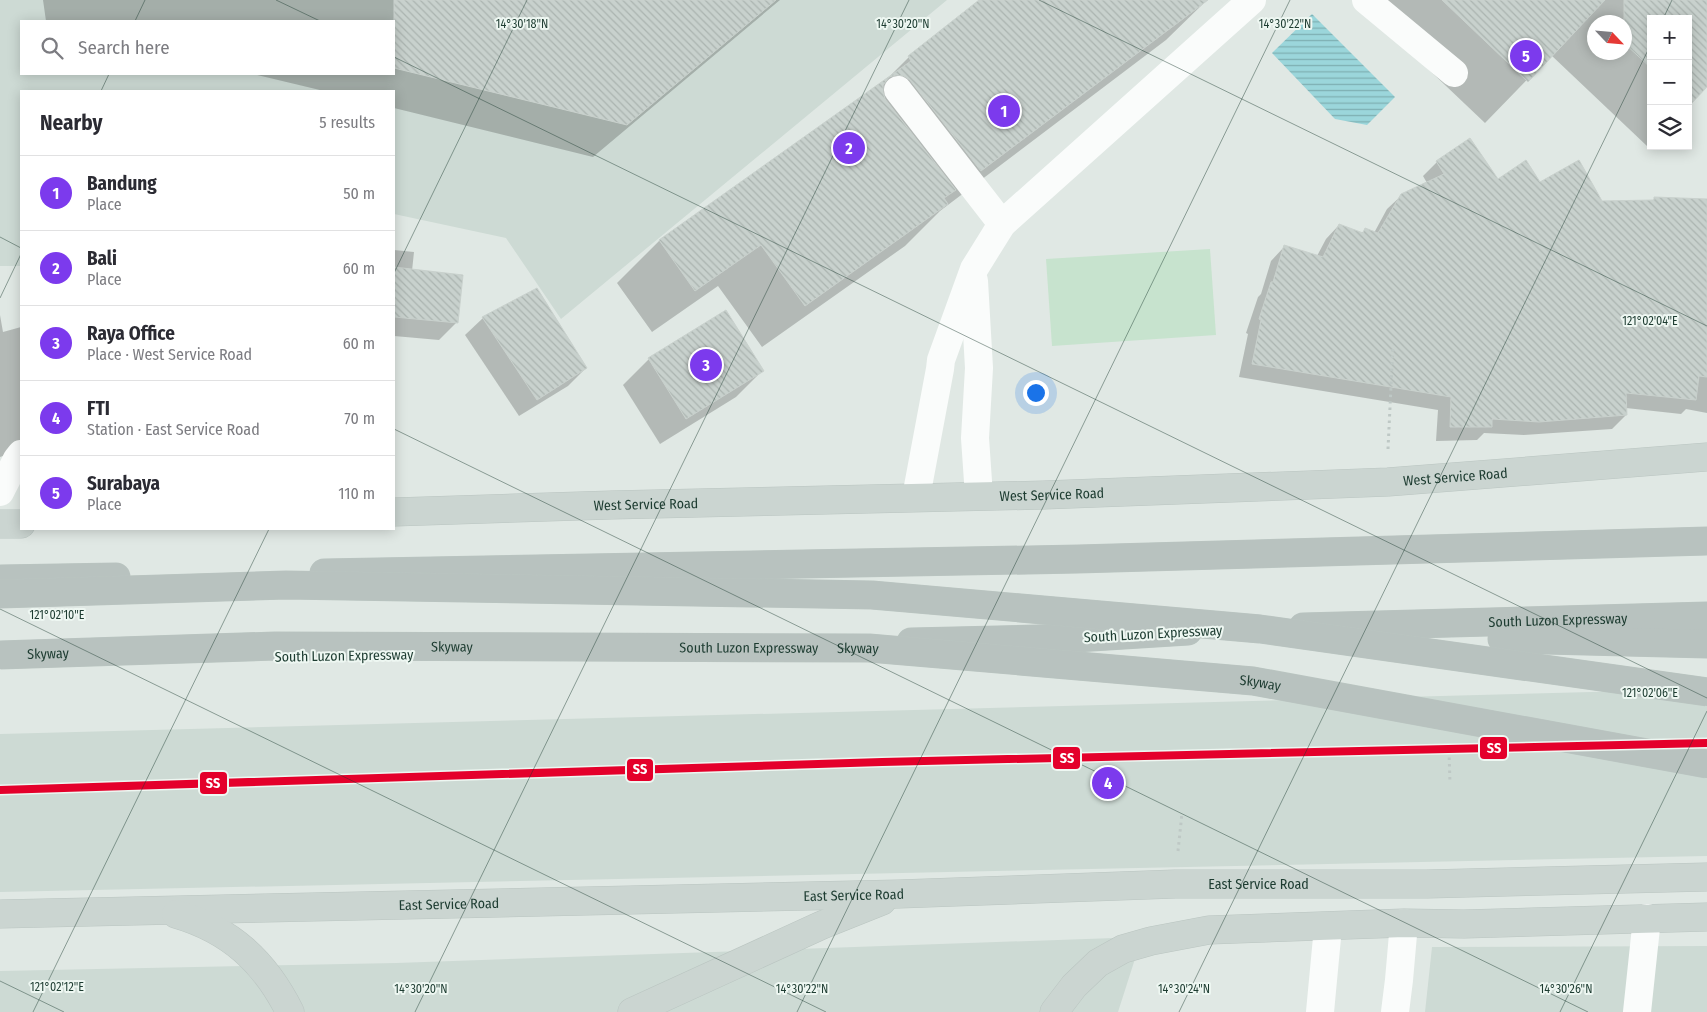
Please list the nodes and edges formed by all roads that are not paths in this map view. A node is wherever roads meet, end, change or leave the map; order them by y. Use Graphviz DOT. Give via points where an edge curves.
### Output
graph roads {
  1 [pos="1366,0"];
  2 [pos="1249,1"];
  3 [pos="1454,73"];
  4 [pos="898,90"];
  5 [pos="1002,224"];
  6 [pos="974,269"];
  7 [pos="20,455"];
  8 [pos="1707,457"];
  9 [pos="0,492"];
  10 [pos="979,496"];
  11 [pos="916,497"];
  12 [pos="395,512"];
  13 [pos="0,524"];
  14 [pos="20,524"];
  15 [pos="1707,541"];
  16 [pos="0,579"];
  17 [pos="0,594"];
  18 [pos="1707,616"];
  19 [pos="1201,630"];
  20 [pos="1707,644"];
  21 [pos="0,654"];
  22 [pos="0,664"];
  23 [pos="1707,692"];
  24 [pos="1707,764"];
  25 [pos="1707,877"];
  26 [pos="899,894"];
  27 [pos="162,910"];
  28 [pos="0,914"];
  29 [pos="1707,917"];
  30 [pos="1646,918"];
  31 [pos="1404,923"];
  32 [pos="1328,927"];
  33 [pos="290,1012"];
  34 [pos="632,1012"];
  35 [pos="1054,1012"];
  36 [pos="1320,1012"];
  37 [pos="1395,1012"];
  38 [pos="1637,1012"];
  1 -- 3 [label="street"];
  2 -- 5 [label="street"];
  4 -- 5 [label="street"];
  5 -- 6 [label="street"];
  6 -- 10 [label="street" via="979,368 975,438"];
  6 -- 11 [label="street" via="940,360"];
  7 -- 9 [label="street"];
  8 -- 10 [label="main road, West Service Road" via="1388,482"];
  10 -- 11 [label="main road, West Service Road"];
  11 -- 12 [label="main road, West Service Road"];
  13 -- 14 [label="main road"];
  15 -- 16 [label="highway" via="1078,559"];
  17 -- 23 [label="highway, bridge" via="286,585 872,595 1260,629"];
  18 -- 19 [label="highway, South Luzon Expressway"];
  19 -- 20 [label="highway"];
  19 -- 22 [label="highway, South Luzon Expressway" via="1036,639"];
  21 -- 24 [label="highway, Skyway, bridge" via="275,646 869,648 1253,681"];
  25 -- 26 [label="main road, East Service Road" via="1427,884 1175,884"];
  26 -- 27 [label="main road, East Service Road"];
  26 -- 34 [label="main road" via="822,925"];
  27 -- 28 [label="main road, East Service Road"];
  27 -- 33 [label="main road" via="198,922 247,952 271,978"];
  29 -- 30 [label="main road"];
  30 -- 31 [label="main road"];
  30 -- 38 [label="street"];
  31 -- 32 [label="main road"];
  31 -- 37 [label="street"];
  32 -- 35 [label="main road" via="1209,930 1151,941 1098,963"];
  32 -- 36 [label="street"];
}
